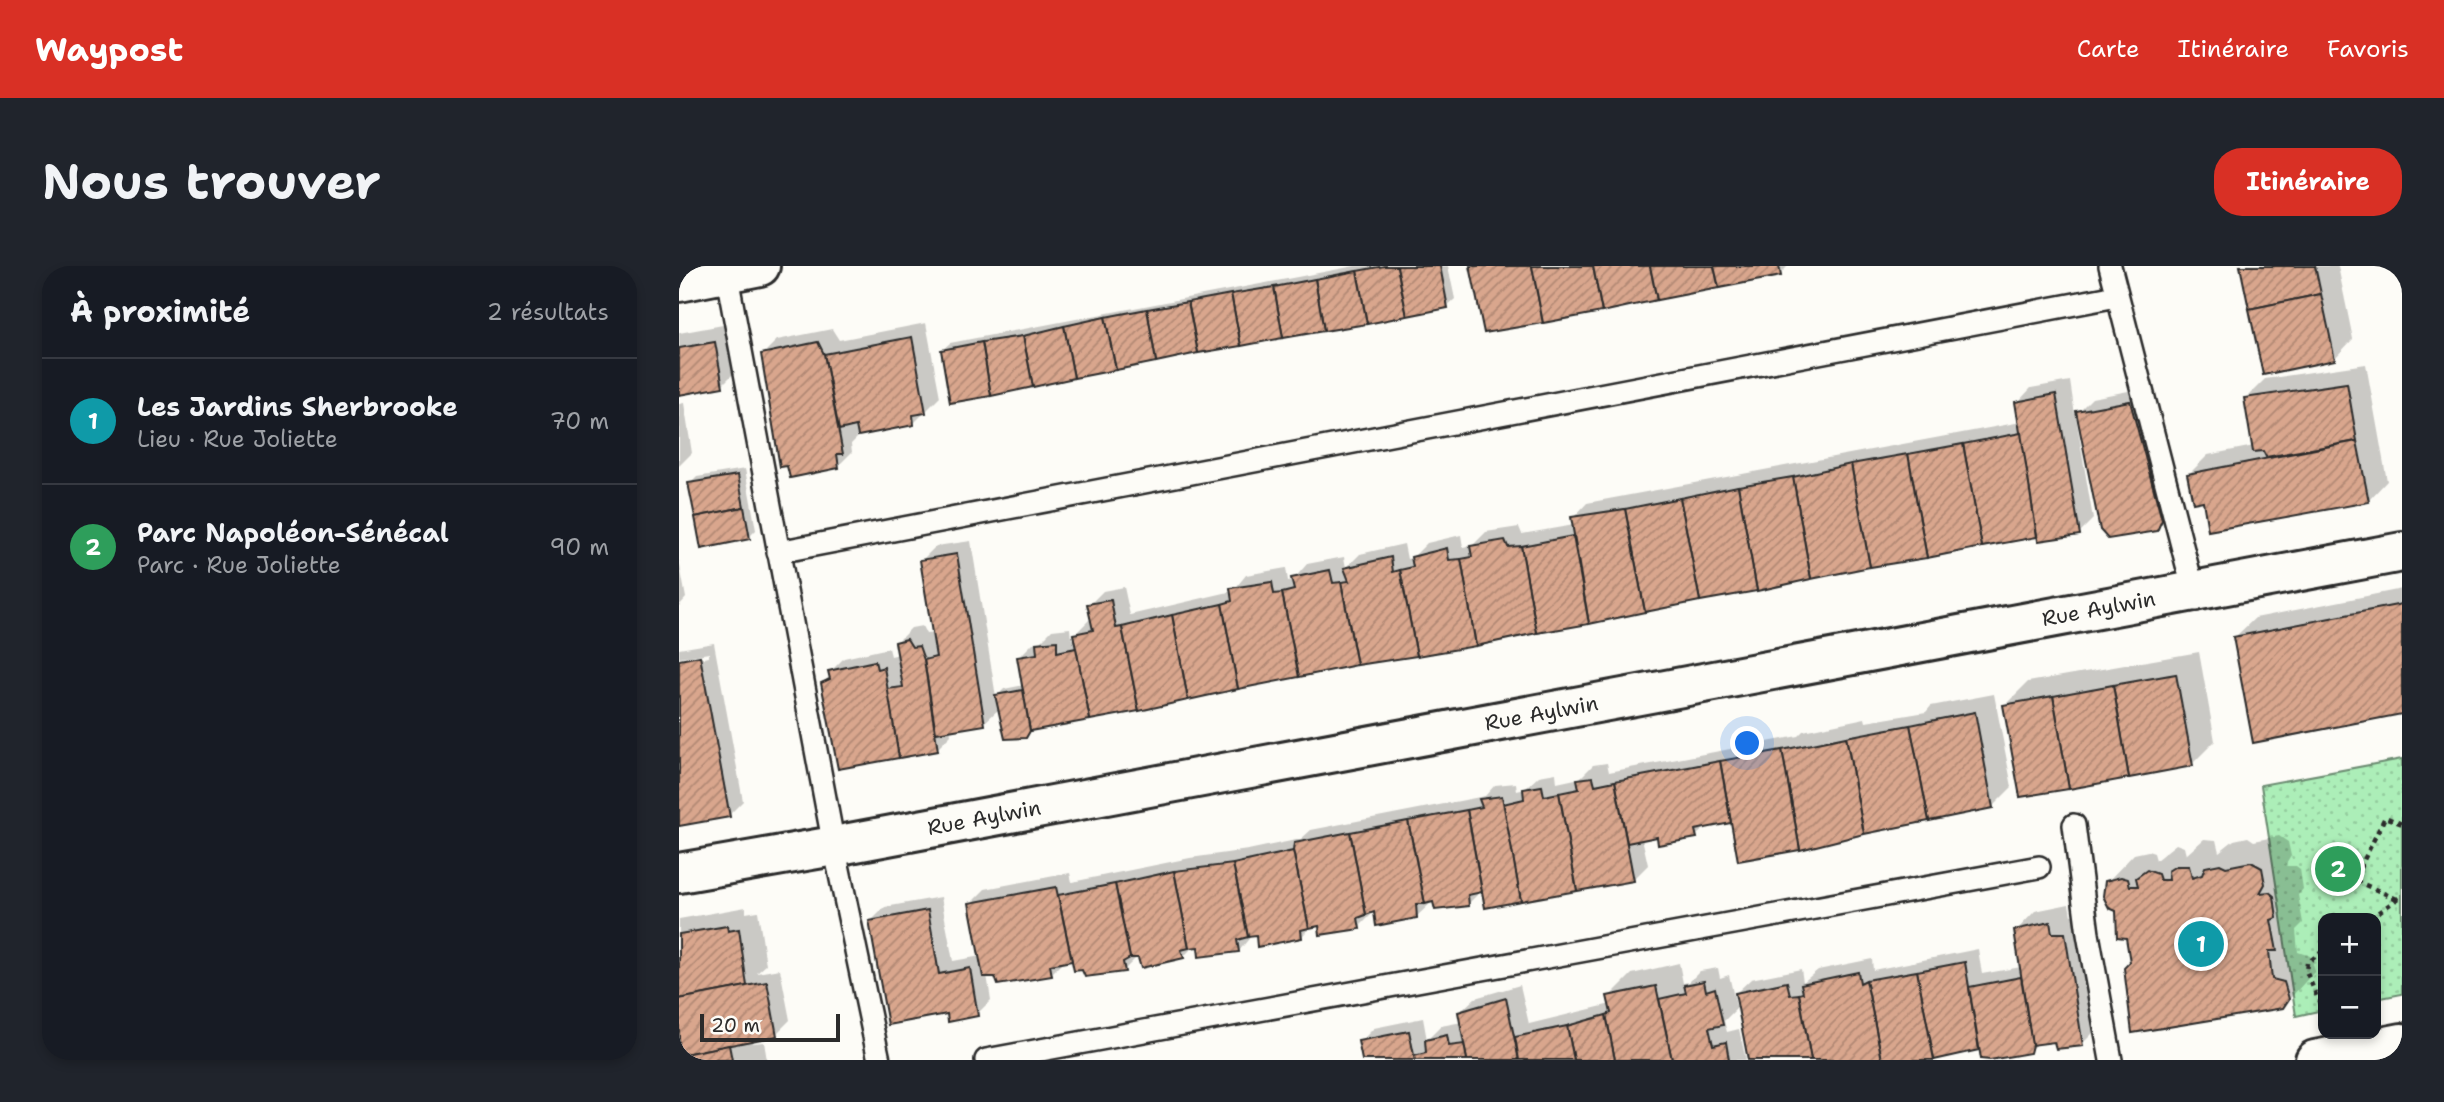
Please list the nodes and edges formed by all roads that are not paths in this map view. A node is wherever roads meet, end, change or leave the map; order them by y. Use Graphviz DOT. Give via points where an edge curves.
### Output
graph roads {
  1 [pos="2110,266"];
  2 [pos="737,268"];
  3 [pos="679,282"];
  4 [pos="2117,296"];
  5 [pos="778,552"];
  6 [pos="2402,552"];
  7 [pos="2196,600"];
  8 [pos="2074,825"];
  9 [pos="834,846"];
  10 [pos="2039,867"];
  11 [pos="679,873"];
  12 [pos="2402,1043"];
  13 [pos="879,1060"];
  14 [pos="986,1060"];
  15 [pos="2111,1060"];
  16 [pos="2315,1060"];
  1 -- 4 [label="lane"];
  2 -- 3 [label="street"];
  2 -- 5 [label="lane"];
  4 -- 5 [label="lane"];
  4 -- 7 [label="lane"];
  5 -- 9 [label="lane"];
  6 -- 7 [label="street, Rue Aylwin"];
  7 -- 9 [label="street, Rue Aylwin"];
  8 -- 15 [label="lane"];
  9 -- 11 [label="street, Rue Aylwin"];
  9 -- 13 [label="lane"];
  10 -- 14 [label="lane"];
  12 -- 16 [label="street"];
}
